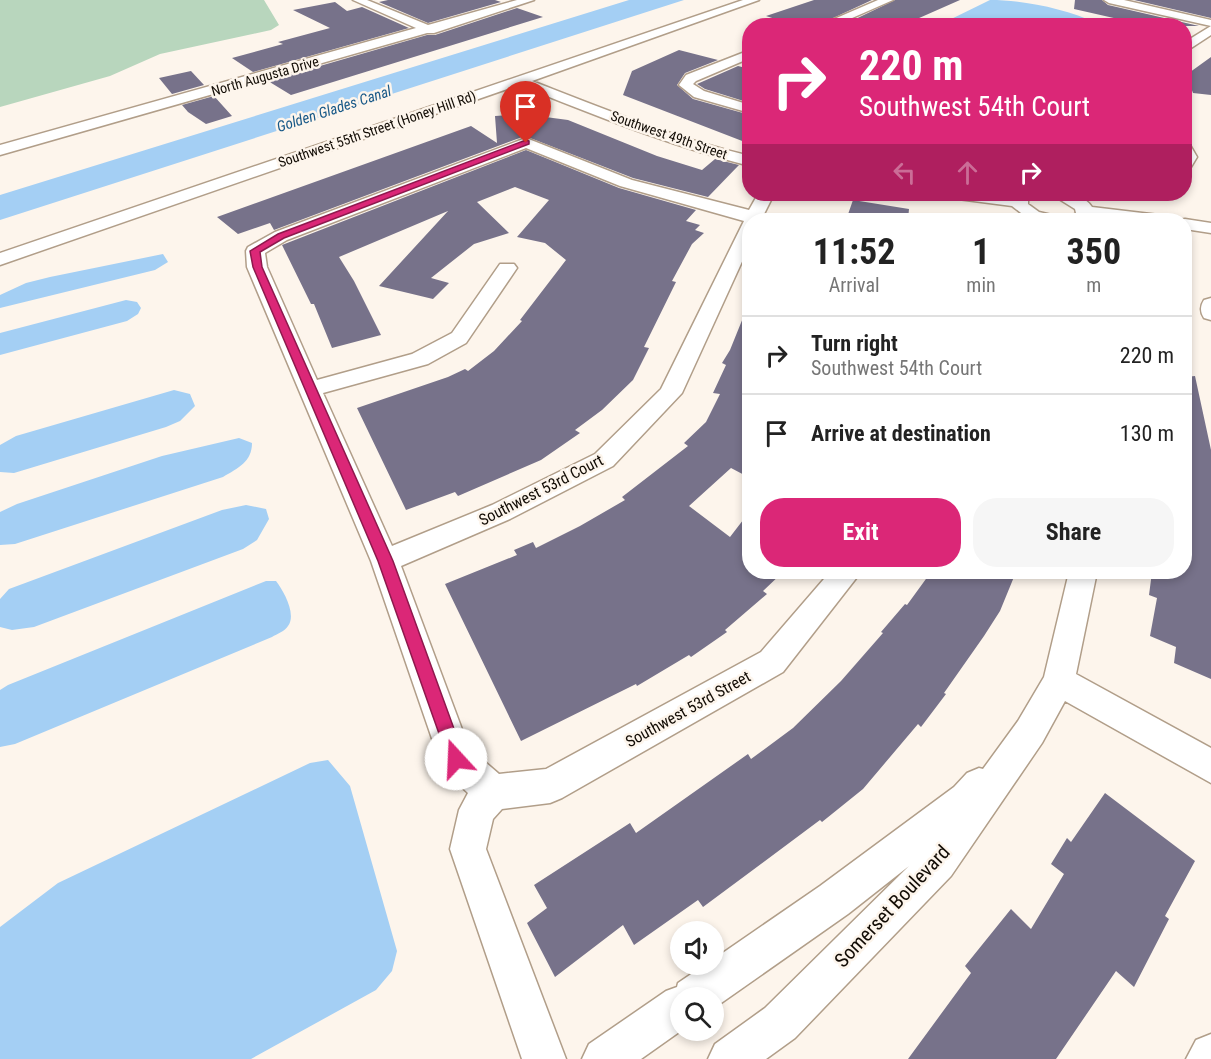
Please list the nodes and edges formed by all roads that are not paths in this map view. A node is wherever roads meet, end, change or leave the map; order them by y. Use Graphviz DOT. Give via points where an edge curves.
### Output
graph roads {
  1 [pos="358,0"];
  2 [pos="529,0"];
  3 [pos="754,0"];
  4 [pos="888,0"];
  5 [pos="1109,0"];
  6 [pos="844,18"];
  7 [pos="1189,18"];
  8 [pos="1192,19"];
  9 [pos="1211,23"];
  10 [pos="430,30"];
  11 [pos="1211,30"];
  12 [pos="1192,43"];
  13 [pos="742,57"];
  14 [pos="523,79"];
  15 [pos="742,107"];
  16 [pos="0,150"];
  17 [pos="742,159"];
  18 [pos="1022,201"];
  19 [pos="1031,213"];
  20 [pos="742,217"];
  21 [pos="1192,225"];
  22 [pos="1211,228"];
  23 [pos="742,248"];
  24 [pos="0,259"];
  25 [pos="507,268"];
  26 [pos="1211,304"];
  27 [pos="1211,314"];
  28 [pos="312,389"];
  29 [pos="386,561"];
  30 [pos="841,579"];
  31 [pos="1081,579"];
  32 [pos="1059,681"];
  33 [pos="1030,732"];
  34 [pos="1211,766"];
  35 [pos="493,792"];
  36 [pos="709,987"];
  37 [pos="670,1014"];
  38 [pos="1211,1055"];
  39 [pos="544,1059"];
  40 [pos="604,1059"];
  41 [pos="730,1059"];
  42 [pos="1208,1059"];
  1 -- 10 [label="street"];
  2 -- 10 [label="street, North Augusta Drive"];
  3 -- 14 [label="street, Southwest 55th Street (Honey Hill Rd)"];
  4 -- 6 [label="street"];
  5 -- 7 [label="street"];
  8 -- 9 [label="street"];
  10 -- 16 [label="street, North Augusta Drive"];
  11 -- 12 [label="street"];
  13 -- 15 [label="street" via="691,78 686,85 699,94"];
  14 -- 17 [label="street, Southwest 49th Street" via="573,104"];
  14 -- 24 [label="street, Southwest 55th Street (Honey Hill Rd)"];
  18 -- 19 [label="street" via="1026,211"];
  20 -- 28 [label="street" via="626,183 526,143 281,236 255,251 257,267"];
  21 -- 22 [label="street"];
  23 -- 29 [label="street, Southwest 53rd Court" via="671,393 604,460 501,512"];
  25 -- 28 [label="street" via="459,338 420,359"];
  26 -- 27 [label="street"];
  28 -- 29 [label="street"];
  29 -- 35 [label="street" via="456,759"];
  30 -- 35 [label="street, Southwest 53rd Street" via="772,663 550,786"];
  31 -- 32 [label="street, Somerset Boulevard"];
  32 -- 33 [label="street, Somerset Boulevard"];
  32 -- 34 [label="street"];
  33 -- 36 [label="street, Somerset Boulevard" via="966,799 834,900"];
  33 -- 41 [label="street, Somerset Boulevard" via="938,863 780,1023"];
  35 -- 39 [label="street" via="477,810 468,849"];
  37 -- 40 [label="street"];
  38 -- 42 [label="street"];
}
